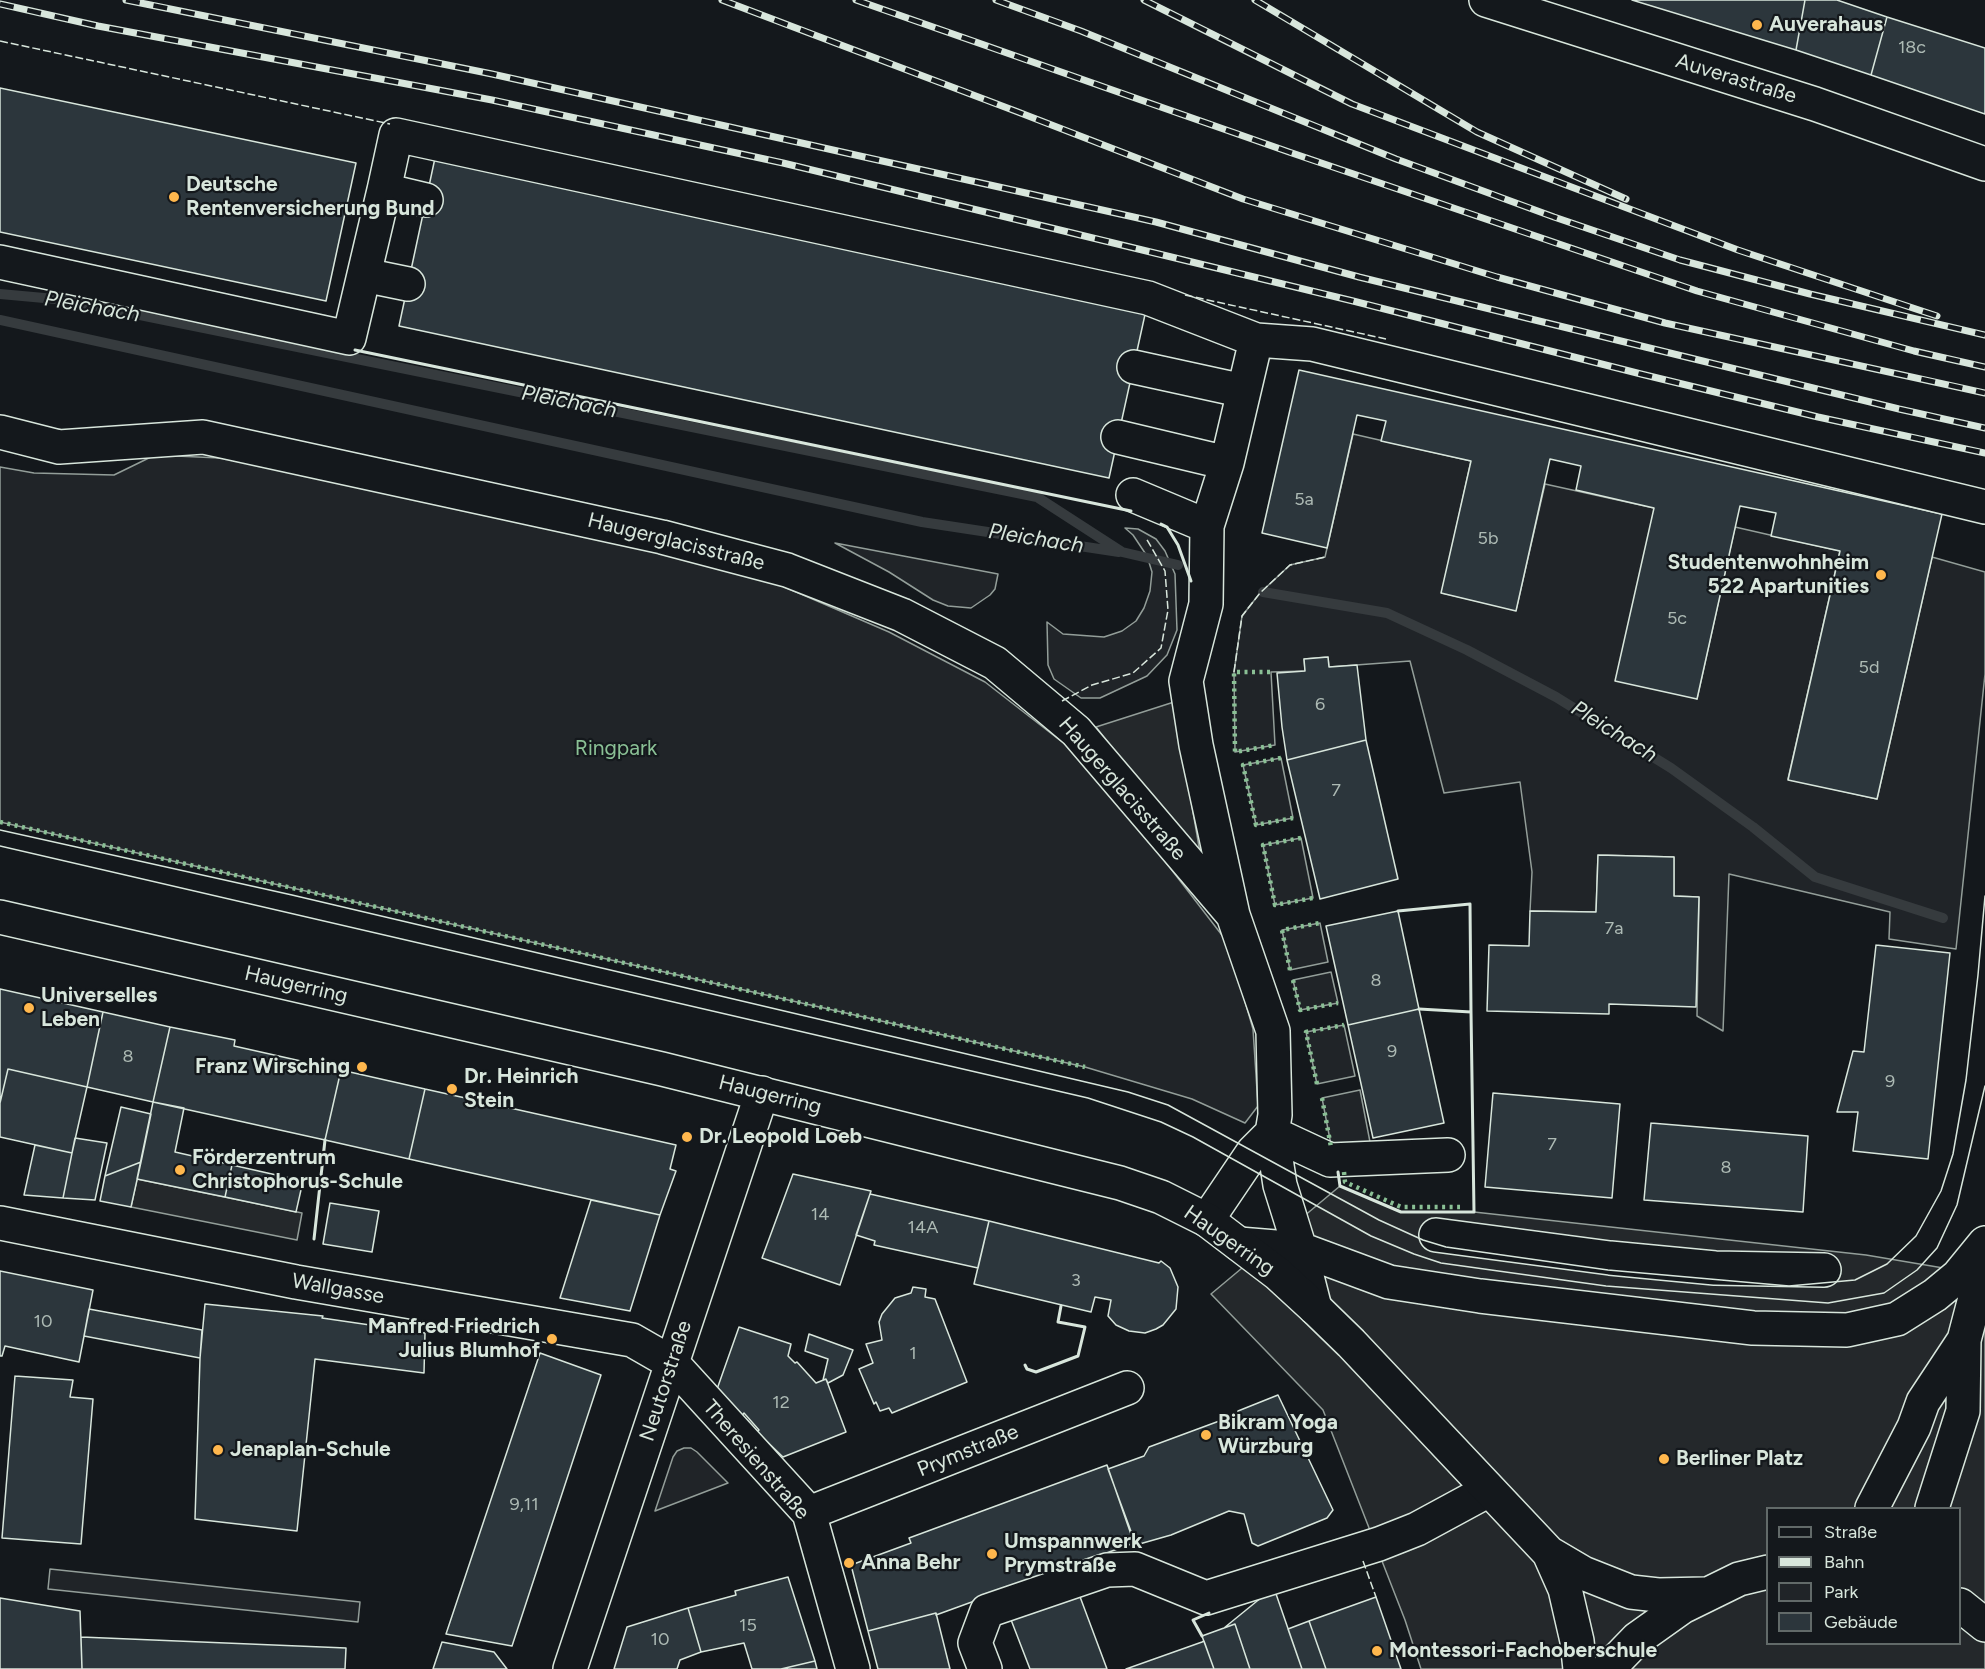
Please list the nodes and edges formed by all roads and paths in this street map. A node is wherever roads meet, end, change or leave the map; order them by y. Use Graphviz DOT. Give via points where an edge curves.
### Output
graph roads {
  1 [pos="1486,0"];
  2 [pos="1985,164"];
  3 [pos="384,190"];
  4 [pos="426,200"];
  5 [pos="0,262"];
  6 [pos="364,275"];
  7 [pos="408,284"];
  8 [pos="1256,340"];
  9 [pos="1134,367"];
  10 [pos="1244,391"];
  11 [pos="0,432"];
  12 [pos="1118,437"];
  13 [pos="1227,463"];
  14 [pos="1133,495"];
  15 [pos="1985,507"];
  16 [pos="1207,526"];
  17 [pos="1233,915"];
  18 [pos="0,916"];
  19 [pos="762,1094"];
  20 [pos="1272,1133"];
  21 [pos="1448,1155"];
  22 [pos="1207,1220"];
  23 [pos="0,1223"];
  24 [pos="1436,1235"];
  25 [pos="1985,1243"];
  26 [pos="1239,1244"];
  27 [pos="1300,1249"];
  28 [pos="1610,1258"];
  29 [pos="1985,1260"];
  30 [pos="1824,1270"];
  31 [pos="1315,1308"];
  32 [pos="1602,1310"];
  33 [pos="1973,1332"];
  34 [pos="672,1363"];
  35 [pos="1127,1388"];
  36 [pos="1489,1490"];
  37 [pos="1873,1507"];
  38 [pos="1933,1507"];
  39 [pos="809,1514"];
  40 [pos="1549,1553"];
  41 [pos="1766,1572"];
  42 [pos="1705,1594"];
  43 [pos="1961,1607"];
  44 [pos="1985,1625"];
  45 [pos="570,1669"];
  46 [pos="853,1669"];
  47 [pos="985,1669"];
  48 [pos="1580,1669"];
  49 [pos="1608,1669"];
  1 -- 2 [label="street, Auverastraße" via="1815,104"];
  3 -- 4 [label="street"];
  3 -- 6 [label="street"];
  3 -- 8 [label="street" via="396,135 1148,298"];
  5 -- 6 [label="street" via="349,338"];
  6 -- 7 [label="street"];
  8 -- 10 [label="street, Haugerglacisstraße"];
  8 -- 15 [label="street" via="1312,344"];
  9 -- 10 [label="street"];
  10 -- 13 [label="street, Haugerglacisstraße"];
  11 -- 17 [label="street, Haugerglacisstraße" via="59,447 203,437 662,537 775,567 902,615 995,663 1076,731"];
  12 -- 13 [label="street"];
  13 -- 16 [label="street, Haugerglacisstraße"];
  14 -- 16 [label="street"];
  16 -- 17 [label="street, Haugerglacisstraße" via="1206,604 1185,681"];
  17 -- 20 [label="street, Haugerglacisstraße" via="1274,1030"];
  18 -- 19 [label="street, Haugerring"];
  19 -- 22 [label="street, Haugerring" via="1120,1183 1161,1197"];
  19 -- 34 [label="street, Neutorstraße"];
  20 -- 21 [label="street" via="1330,1161"];
  20 -- 22 [label="street" via="1253,1152"];
  20 -- 27 [label="street, Haugerglacisstraße" via="1280,1185"];
  22 -- 26 [label="street, Haugerring"];
  23 -- 34 [label="street, Wallgasse" via="296,1282 632,1340"];
  24 -- 28 [label="street"];
  25 -- 32 [label="street" via="1958,1276 1897,1320 1847,1330 1754,1328"];
  26 -- 27 [label="street"];
  26 -- 31 [label="street, Haugerring"];
  27 -- 31 [label="street"];
  27 -- 32 [label="street" via="1389,1281"];
  28 -- 30 [label="street" via="1715,1268"];
  28 -- 32 [label="street"];
  29 -- 33 [label="street"];
  31 -- 36 [label="street, Haugerring"];
  33 -- 37 [label="street" via="1923,1402"];
  33 -- 38 [label="street" via="1963,1412"];
  34 -- 39 [label="street, Theresienstraße"];
  34 -- 45 [label="street, Neutorstraße"];
  35 -- 39 [label="street, Prymstraße"];
  36 -- 40 [label="street, Haugerring"];
  36 -- 47 [label="street" via="1418,1529 1379,1544 1206,1598 1135,1569 1107,1570 987,1611 975,1643"];
  39 -- 46 [label="street, Theresienstraße"];
  40 -- 42 [label="street, Haugerring" via="1582,1573 1630,1592"];
  40 -- 48 [label="street, Haugerring" via="1564,1589"];
  41 -- 42 [label="street"];
  42 -- 49 [label="street" via="1637,1639"];
  43 -- 44 [label="street"];
}
